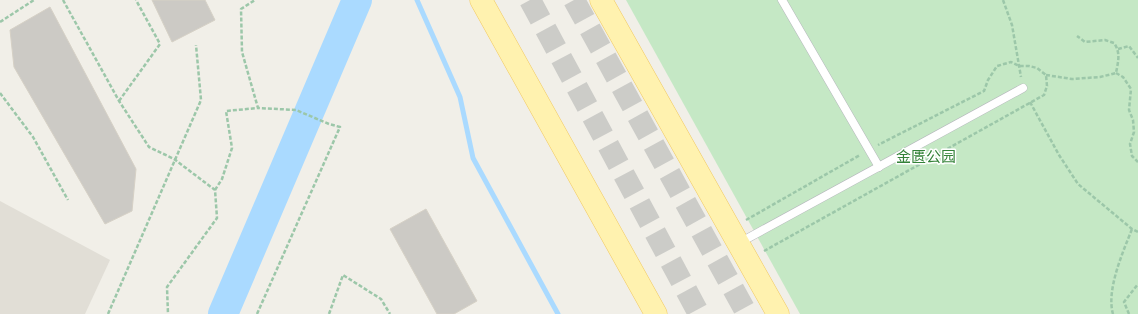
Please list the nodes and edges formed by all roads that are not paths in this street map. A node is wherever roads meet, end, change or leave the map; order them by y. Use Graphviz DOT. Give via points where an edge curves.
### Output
graph roads {
  1 [pos="481,0"];
  2 [pos="602,0"];
  3 [pos="782,0"];
  4 [pos="1023,88"];
  5 [pos="879,167"];
  6 [pos="738,244"];
  7 [pos="656,314"];
  8 [pos="778,314"];
  1 -- 7 [label="main road"];
  2 -- 6 [label="main road"];
  3 -- 5 [label="lane"];
  4 -- 5 [label="lane"];
  5 -- 6 [label="lane"];
  6 -- 8 [label="main road"];
}
